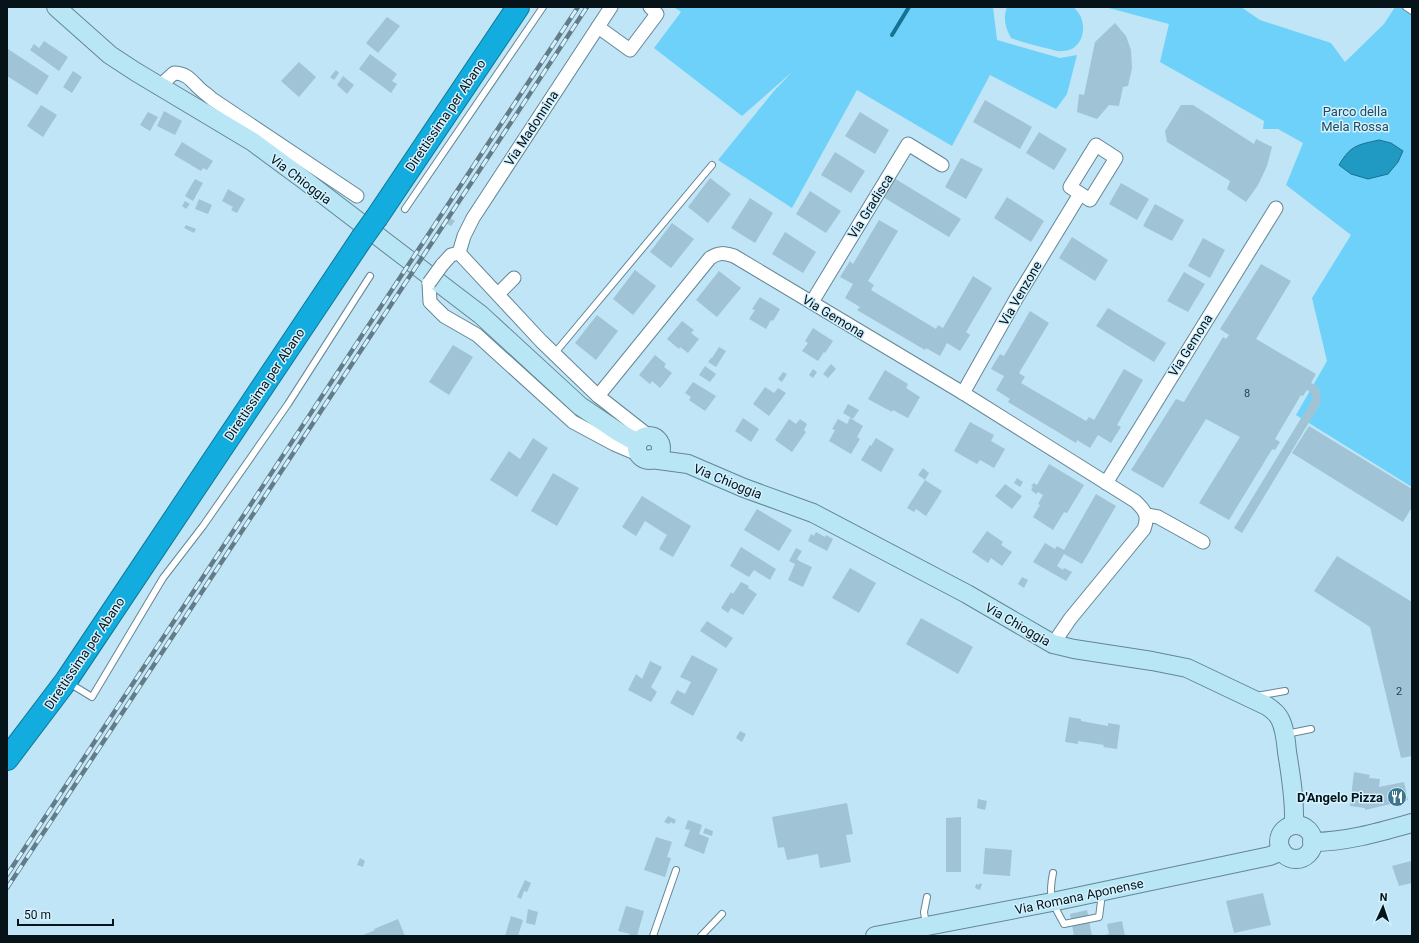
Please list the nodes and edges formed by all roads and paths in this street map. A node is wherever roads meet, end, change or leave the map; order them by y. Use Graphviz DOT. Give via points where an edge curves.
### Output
graph roads {
  1 [pos="56,7"];
  2 [pos="518,7"];
  3 [pos="543,7"];
  4 [pos="611,7"];
  5 [pos="650,7"];
  6 [pos="1406,7"];
  7 [pos="1412,11"];
  8 [pos="598,27"];
  9 [pos="164,88"];
  10 [pos="712,165"];
  11 [pos="942,165"];
  12 [pos="1080,194"];
  13 [pos="357,196"];
  14 [pos="1276,208"];
  15 [pos="405,209"];
  16 [pos="459,253"];
  17 [pos="370,276"];
  18 [pos="514,278"];
  19 [pos="498,294"];
  20 [pos="812,302"];
  21 [pos="554,354"];
  22 [pos="963,393"];
  23 [pos="598,396"];
  24 [pos="648,447"];
  25 [pos="1106,483"];
  26 [pos="1147,515"];
  27 [pos="1202,542"];
  28 [pos="1053,644"];
  29 [pos="66,681"];
  30 [pos="1285,690"];
  31 [pos="1249,698"];
  32 [pos="1311,729"];
  33 [pos="1284,734"];
  34 [pos="7,759"];
  35 [pos="1412,823"];
  36 [pos="1294,825"];
  37 [pos="1312,842"];
  38 [pos="1282,851"];
  39 [pos="676,870"];
  40 [pos="1053,873"];
  41 [pos="1102,891"];
  42 [pos="927,897"];
  43 [pos="1052,902"];
  44 [pos="722,914"];
  45 [pos="918,930"];
  46 [pos="653,936"];
  47 [pos="701,936"];
  48 [pos="875,936"];
  1 -- 9 [label="street, Via Chioggia" via="110,55"];
  2 -- 29 [label="highway, Direttissima per Abano, bridge"];
  3 -- 15 [label="lane"];
  4 -- 8 [label="street, Via Madonnina"];
  5 -- 8 [label="street" via="657,14 630,50"];
  6 -- 7 [label="lane"];
  8 -- 16 [label="street, Via Madonnina" via="473,218"];
  9 -- 13 [label="street, Via Chioggia" via="164,82 174,73 182,73 212,98"];
  9 -- 24 [label="street, Via Chioggia" via="252,142 302,179 481,315 580,406 620,433"];
  10 -- 21 [label="lane"];
  11 -- 20 [label="street, Via Gradisca" via="908,144"];
  12 -- 12 [label="street" via="1070,187 1096,145 1116,158 1090,200"];
  12 -- 22 [label="street, Via Venzone"];
  14 -- 25 [label="street, Via Gemona"];
  16 -- 19 [label="street"];
  16 -- 24 [label="street, Via Chioggia, bridge" via="451,255 429,283 430,302 444,316 477,335 573,422 614,444"];
  17 -- 29 [label="lane" via="283,410 203,526 163,578 92,697"];
  18 -- 19 [label="street"];
  19 -- 21 [label="street"];
  20 -- 22 [label="street, Via Gemona"];
  20 -- 23 [label="street, Via Gemona" via="734,256 716,254 707,261"];
  21 -- 23 [label="street"];
  22 -- 25 [label="street, Via Gemona"];
  23 -- 24 [label="street"];
  24 -- 28 [label="street, Via Chioggia" via="744,488 813,513 967,594"];
  25 -- 26 [label="street, Via Gemona" via="1135,501"];
  26 -- 27 [label="street, Via Gemona" via="1158,517"];
  26 -- 28 [label="street" via="1144,529 1070,619"];
  28 -- 31 [label="street, Via Chioggia" via="1187,668"];
  29 -- 34 [label="highway, Direttissima per Abano"];
  30 -- 31 [label="lane"];
  31 -- 33 [label="street, Via Chioggia" via="1276,712"];
  32 -- 33 [label="lane"];
  33 -- 36 [label="street, Via Chioggia" via="1291,773"];
  35 -- 37 [label="street" via="1335,841"];
  36 -- 37 [label="street" via="1309,832"];
  36 -- 38 [label="street" via="1280,835 1279,846"];
  37 -- 38 [label="street" via="1310,851 1300,858 1288,857"];
  38 -- 41 [label="street, Via Romana Aponense" via="1270,856"];
  39 -- 46 [label="lane"];
  40 -- 43 [label="lane"];
  41 -- 43 [label="street, Via Romana Aponense"];
  41 -- 43 [label="lane" via="1099,917 1064,924"];
  42 -- 45 [label="lane"];
  43 -- 45 [label="street, Via Romana Aponense"];
  44 -- 47 [label="lane"];
  45 -- 48 [label="street, Via Romana Aponense"];
}
